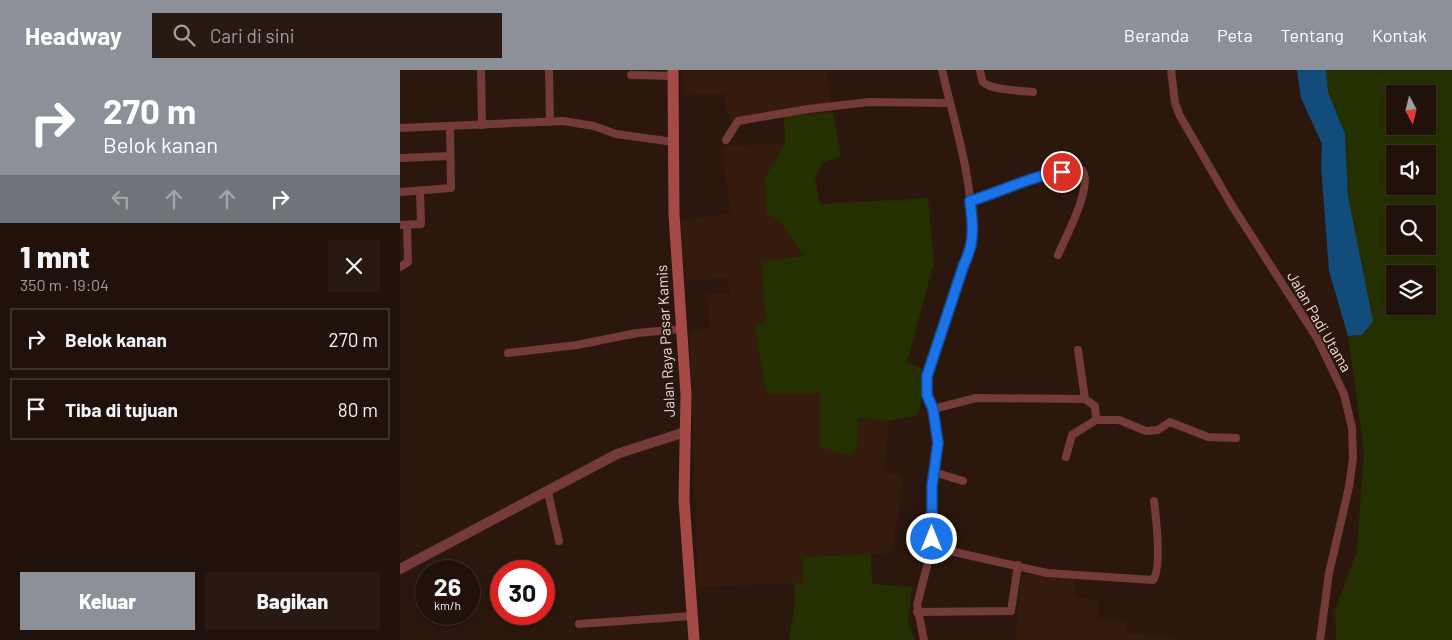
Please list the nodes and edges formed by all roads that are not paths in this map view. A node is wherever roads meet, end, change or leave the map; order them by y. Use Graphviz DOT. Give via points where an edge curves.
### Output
graph roads {
  1 [pos="481,70"];
  2 [pos="549,70"];
  3 [pos="942,70"];
  4 [pos="980,70"];
  5 [pos="1171,70"];
  6 [pos="674,73"];
  7 [pos="631,75"];
  8 [pos="1033,92"];
  9 [pos="950,103"];
  10 [pos="550,122"];
  11 [pos="482,125"];
  12 [pos="450,126"];
  13 [pos="400,128"];
  14 [pos="726,140"];
  15 [pos="674,142"];
  16 [pos="450,156"];
  17 [pos="400,158"];
  18 [pos="420,191"];
  19 [pos="400,192"];
  20 [pos="970,201"];
  21 [pos="404,225"];
  22 [pos="1058,255"];
  23 [pos="404,262"];
  24 [pos="400,267"];
  25 [pos="681,329"];
  26 [pos="1078,350"];
  27 [pos="508,353"];
  28 [pos="1085,400"];
  29 [pos="933,409"];
  30 [pos="1096,420"];
  31 [pos="685,432"];
  32 [pos="1236,438"];
  33 [pos="1066,456"];
  34 [pos="934,472"];
  35 [pos="963,481"];
  36 [pos="548,492"];
  37 [pos="1154,501"];
  38 [pos="559,541"];
  39 [pos="932,547"];
  40 [pos="1018,565"];
  41 [pos="400,569"];
  42 [pos="917,612"];
  43 [pos="692,616"];
  44 [pos="579,624"];
  45 [pos="694,640"];
  46 [pos="924,640"];
  47 [pos="1320,640"];
  1 -- 11 [label="street"];
  2 -- 10 [label="street"];
  3 -- 9 [label="street"];
  4 -- 8 [label="street" via="986,84"];
  5 -- 47 [label="street, Jalan Padi Utama" via="1180,116 1317,338 1344,394 1352,428 1353,458 1323,606"];
  6 -- 7 [label="street"];
  6 -- 15 [label="main road, Jalan Raya Pasar Kamis"];
  9 -- 14 [label="street" via="869,102 808,109 738,121"];
  9 -- 20 [label="street" via="962,145"];
  10 -- 11 [label="street"];
  10 -- 15 [label="street" via="582,123 616,134"];
  11 -- 12 [label="street"];
  12 -- 13 [label="street"];
  12 -- 16 [label="street"];
  15 -- 25 [label="main road, Jalan Raya Pasar Kamis" via="674,214"];
  16 -- 17 [label="street"];
  16 -- 18 [label="street" via="451,188"];
  18 -- 19 [label="street"];
  18 -- 21 [label="street" via="421,224"];
  20 -- 22 [label="street" via="1036,176 1082,170 1083,198"];
  20 -- 29 [label="street" via="973,225 971,251 927,376 927,395"];
  21 -- 23 [label="street"];
  23 -- 24 [label="street"];
  25 -- 27 [label="street"];
  25 -- 31 [label="main road, Jalan Raya Pasar Kamis"];
  26 -- 28 [label="street"];
  28 -- 29 [label="street" via="976,398"];
  28 -- 30 [label="street" via="1095,406"];
  29 -- 34 [label="street" via="938,443"];
  30 -- 32 [label="street" via="1119,420 1146,431 1158,430 1170,422 1208,437"];
  30 -- 33 [label="street" via="1072,435"];
  31 -- 36 [label="street" via="617,454"];
  31 -- 43 [label="main road, Jalan Raya Pasar Kamis" via="684,500"];
  34 -- 35 [label="street"];
  34 -- 39 [label="street"];
  36 -- 38 [label="street"];
  36 -- 41 [label="street"];
  37 -- 40 [label="street" via="1156,574 1153,580 1047,573"];
  39 -- 40 [label="street"];
  39 -- 42 [label="street" via="919,592"];
  40 -- 42 [label="street" via="1011,611"];
  42 -- 46 [label="street"];
  43 -- 44 [label="street"];
  43 -- 45 [label="main road, Jalan Raya Pasar Kamis"];
}
